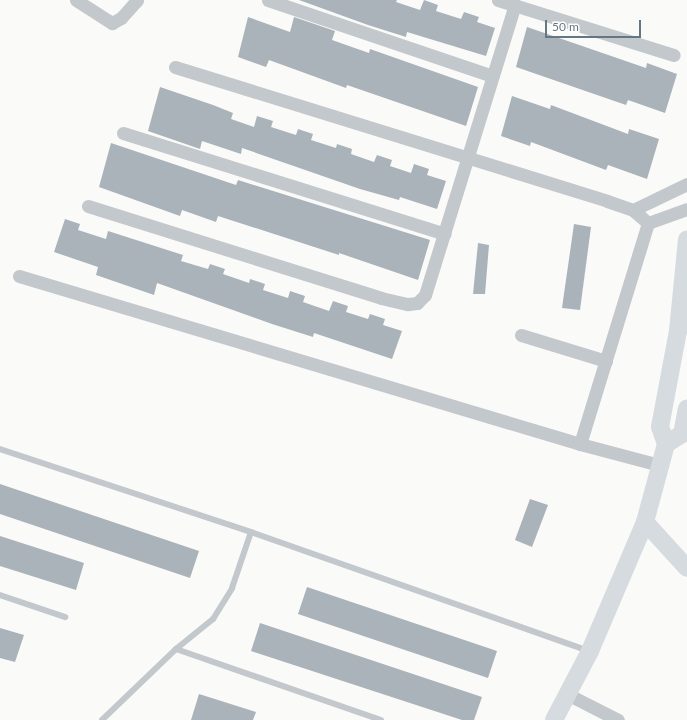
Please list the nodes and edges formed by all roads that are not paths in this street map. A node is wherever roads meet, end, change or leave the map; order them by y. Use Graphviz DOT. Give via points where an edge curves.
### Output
graph roads {
  1 [pos="76,0"];
  2 [pos="136,0"];
  3 [pos="268,0"];
  4 [pos="498,0"];
  5 [pos="514,5"];
  6 [pos="674,55"];
  7 [pos="175,67"];
  8 [pos="493,76"];
  9 [pos="123,133"];
  10 [pos="469,156"];
  11 [pos="687,184"];
  12 [pos="88,206"];
  13 [pos="687,208"];
  14 [pos="633,210"];
  15 [pos="648,223"];
  16 [pos="445,234"];
  17 [pos="687,239"];
  18 [pos="19,276"];
  19 [pos="521,335"];
  20 [pos="606,362"];
  21 [pos="687,408"];
  22 [pos="580,444"];
  23 [pos="666,444"];
  24 [pos="0,449"];
  25 [pos="660,465"];
  26 [pos="645,522"];
  27 [pos="251,532"];
  28 [pos="687,568"];
  29 [pos="0,595"];
  30 [pos="65,617"];
  31 [pos="176,649"];
  32 [pos="590,651"];
  33 [pos="567,694"];
  34 [pos="102,720"];
  35 [pos="381,720"];
  36 [pos="554,720"];
  37 [pos="618,720"];
  1 -- 2 [label="street" via="112,23 121,18"];
  3 -- 8 [label="street"];
  4 -- 5 [label="street"];
  5 -- 6 [label="street"];
  5 -- 8 [label="street"];
  7 -- 10 [label="street"];
  8 -- 10 [label="street"];
  9 -- 16 [label="street"];
  10 -- 14 [label="street"];
  10 -- 16 [label="street"];
  11 -- 14 [label="street"];
  12 -- 16 [label="street" via="408,304 417,303 425,296"];
  13 -- 15 [label="street"];
  14 -- 15 [label="street"];
  15 -- 20 [label="street"];
  17 -- 23 [label="street" via="678,331 660,428"];
  18 -- 22 [label="street"];
  19 -- 20 [label="street"];
  20 -- 22 [label="street"];
  21 -- 23 [label="street" via="682,434"];
  22 -- 25 [label="street"];
  23 -- 25 [label="street"];
  24 -- 27 [label="lane"];
  25 -- 26 [label="street"];
  26 -- 28 [label="street"];
  26 -- 32 [label="street"];
  27 -- 31 [label="lane" via="228,594 213,618"];
  27 -- 32 [label="lane"];
  29 -- 30 [label="lane"];
  31 -- 34 [label="lane"];
  31 -- 35 [label="lane"];
  32 -- 33 [label="street"];
  33 -- 36 [label="street"];
  33 -- 37 [label="street"];
}
